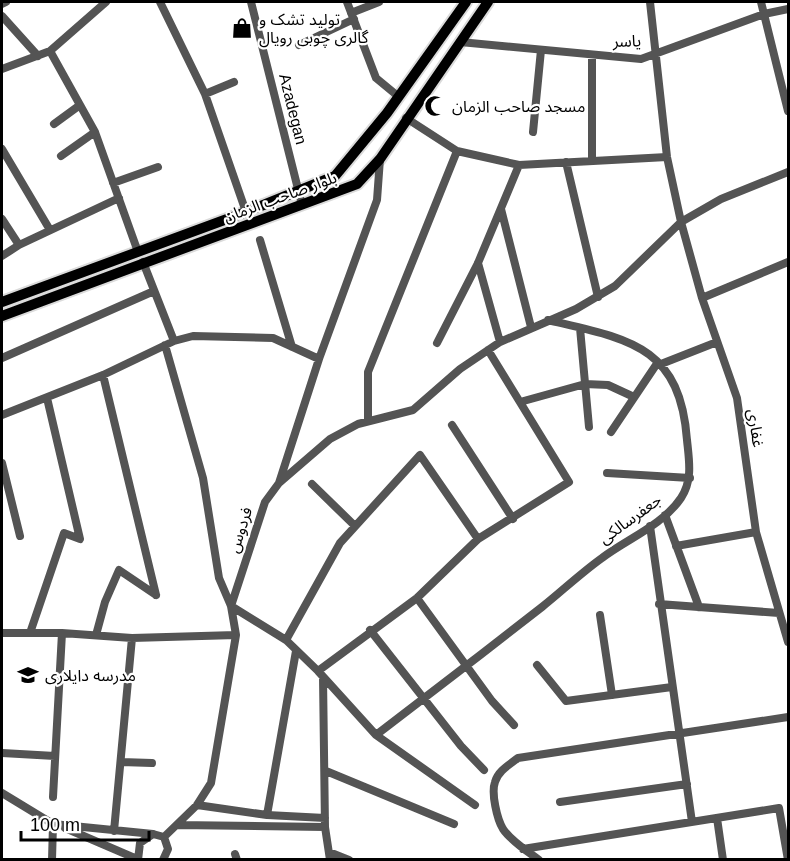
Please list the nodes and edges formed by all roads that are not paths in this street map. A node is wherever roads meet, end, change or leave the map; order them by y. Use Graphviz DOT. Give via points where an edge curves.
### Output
graph roads {
  1 [pos="6,2"];
  2 [pos="106,2"];
  3 [pos="160,2"];
  4 [pos="251,2"];
  5 [pos="347,2"];
  6 [pos="379,2"];
  7 [pos="466,2"];
  8 [pos="488,2"];
  9 [pos="650,2"];
  10 [pos="761,2"];
  11 [pos="2,4"];
  12 [pos="789,9"];
  13 [pos="764,14"];
  14 [pos="2,16"];
  15 [pos="352,16"];
  16 [pos="460,42"];
  17 [pos="299,45"];
  18 [pos="541,50"];
  19 [pos="50,51"];
  20 [pos="656,52"];
  21 [pos="592,55"];
  22 [pos="38,56"];
  23 [pos="2,69"];
  24 [pos="234,82"];
  25 [pos="205,94"];
  26 [pos="399,96"];
  27 [pos="80,105"];
  28 [pos="789,111"];
  29 [pos="406,118"];
  30 [pos="54,124"];
  31 [pos="95,132"];
  32 [pos="533,132"];
  33 [pos="2,149"];
  34 [pos="457,151"];
  35 [pos="61,156"];
  36 [pos="667,157"];
  37 [pos="380,159"];
  38 [pos="592,161"];
  39 [pos="566,162"];
  40 [pos="519,165"];
  41 [pos="158,167"];
  42 [pos="789,172"];
  43 [pos="113,183"];
  44 [pos="298,190"];
  45 [pos="119,198"];
  46 [pos="302,205"];
  47 [pos="501,208"];
  48 [pos="246,212"];
  49 [pos="2,219"];
  50 [pos="681,222"];
  51 [pos="50,230"];
  52 [pos="260,240"];
  53 [pos="19,245"];
  54 [pos="2,256"];
  55 [pos="140,257"];
  56 [pos="789,262"];
  57 [pos="478,263"];
  58 [pos="154,291"];
  59 [pos="598,297"];
  60 [pos="702,298"];
  61 [pos="2,302"];
  62 [pos="2,316"];
  63 [pos="548,320"];
  64 [pos="531,327"];
  65 [pos="580,328"];
  66 [pos="500,342"];
  67 [pos="717,342"];
  68 [pos="169,343"];
  69 [pos="437,343"];
  70 [pos="292,347"];
  71 [pos="488,350"];
  72 [pos="2,358"];
  73 [pos="319,359"];
  74 [pos="659,363"];
  75 [pos="103,375"];
  76 [pos="585,384"];
  77 [pos="47,398"];
  78 [pos="634,398"];
  79 [pos="520,402"];
  80 [pos="2,415"];
  81 [pos="368,422"];
  82 [pos="452,425"];
  83 [pos="589,427"];
  84 [pos="611,432"];
  85 [pos="2,463"];
  86 [pos="607,472"];
  87 [pos="690,478"];
  88 [pos="279,483"];
  89 [pos="312,484"];
  90 [pos="665,515"];
  91 [pos="513,519"];
  92 [pos="355,526"];
  93 [pos="650,526"];
  94 [pos="756,532"];
  95 [pos="20,536"];
  96 [pos="478,539"];
  97 [pos="676,546"];
  98 [pos="417,598"];
  99 [pos="659,604"];
  100 [pos="231,606"];
  101 [pos="699,607"];
  102 [pos="779,613"];
  103 [pos="600,615"];
  104 [pos="370,630"];
  105 [pos="2,633"];
  106 [pos="30,633"];
  107 [pos="62,633"];
  108 [pos="96,635"];
  109 [pos="236,635"];
  110 [pos="132,638"];
  111 [pos="286,640"];
  112 [pos="789,642"];
  113 [pos="296,651"];
  114 [pos="468,664"];
  115 [pos="537,664"];
  116 [pos="320,674"];
  117 [pos="672,687"];
  118 [pos="612,694"];
  119 [pos="424,698"];
  120 [pos="789,717"];
  121 [pos="514,725"];
  122 [pos="376,735"];
  123 [pos="680,735"];
  124 [pos="2,753"];
  125 [pos="55,756"];
  126 [pos="121,762"];
  127 [pos="152,763"];
  128 [pos="484,770"];
  129 [pos="326,771"];
  130 [pos="687,784"];
  131 [pos="2,793"];
  132 [pos="53,796"];
  133 [pos="560,802"];
  134 [pos="475,804"];
  135 [pos="198,805"];
  136 [pos="267,815"];
  137 [pos="717,818"];
  138 [pos="692,822"];
  139 [pos="325,823"];
  140 [pos="53,824"];
  141 [pos="454,824"];
  142 [pos="177,825"];
  143 [pos="114,831"];
  144 [pos="153,834"];
  145 [pos="164,837"];
  146 [pos="168,849"];
  147 [pos="523,849"];
  148 [pos="329,856"];
  149 [pos="137,859"];
  150 [pos="52,860"];
  151 [pos="163,860"];
  152 [pos="172,860"];
  153 [pos="349,860"];
  154 [pos="539,860"];
  155 [pos="723,860"];
  156 [pos="788,860"];
  1 -- 11 [label="street"];
  2 -- 19 [label="street"];
  3 -- 25 [label="street"];
  4 -- 44 [label="street, Azadegan"];
  5 -- 15 [label="street"];
  6 -- 15 [label="street"];
  7 -- 26 [label="main road, بلوار صاحب الزمان"];
  8 -- 16 [label="main road, بلوار صاحب الزمان"];
  9 -- 20 [label="street, غفاری"];
  10 -- 13 [label="street"];
  12 -- 13 [label="street, یاسر"];
  13 -- 20 [label="street, یاسر"];
  13 -- 28 [label="street"];
  14 -- 22 [label="street"];
  15 -- 17 [label="street"];
  15 -- 26 [label="street" via="376,78"];
  16 -- 18 [label="street, یاسر"];
  16 -- 29 [label="main road, بلوار صاحب الزمان"];
  18 -- 21 [label="street, یاسر"];
  18 -- 32 [label="street"];
  19 -- 22 [label="street"];
  19 -- 27 [label="street"];
  20 -- 21 [label="street, یاسر" via="641,59"];
  20 -- 36 [label="street, غفاری"];
  21 -- 38 [label="street"];
  22 -- 23 [label="street"];
  24 -- 25 [label="street"];
  25 -- 48 [label="street"];
  26 -- 44 [label="main road, بلوار صاحب الزمان" via="335,176"];
  27 -- 30 [label="street"];
  27 -- 31 [label="street"];
  29 -- 34 [label="street"];
  29 -- 37 [label="main road, بلوار صاحب الزمان"];
  31 -- 35 [label="street"];
  31 -- 43 [label="street"];
  33 -- 51 [label="street"];
  34 -- 40 [label="street"];
  34 -- 81 [label="street" via="368,372"];
  36 -- 38 [label="street"];
  36 -- 50 [label="street, غفاری"];
  37 -- 46 [label="main road, بلوار صاحب الزمان" via="357,184"];
  37 -- 73 [label="street, فردوس" via="377,200"];
  38 -- 39 [label="street"];
  39 -- 40 [label="street"];
  39 -- 59 [label="street"];
  40 -- 47 [label="street"];
  41 -- 43 [label="street"];
  42 -- 50 [label="street" via="721,199"];
  43 -- 45 [label="street"];
  44 -- 46 [label="street, Azadegan"];
  44 -- 48 [label="main road, بلوار صاحب الزمان"];
  45 -- 51 [label="street"];
  45 -- 55 [label="street"];
  46 -- 55 [label="main road, بلوار صاحب الزمان"];
  47 -- 57 [label="street"];
  47 -- 64 [label="street"];
  48 -- 55 [label="main road, بلوار صاحب الزمان"];
  49 -- 53 [label="street"];
  50 -- 59 [label="street" via="615,286"];
  50 -- 60 [label="street, غفاری"];
  51 -- 53 [label="street"];
  52 -- 70 [label="street"];
  53 -- 54 [label="street"];
  55 -- 58 [label="street"];
  55 -- 61 [label="main road, بلوار صاحب الزمان"];
  55 -- 62 [label="main road, بلوار صاحب الزمان"];
  56 -- 60 [label="street"];
  57 -- 66 [label="street"];
  57 -- 69 [label="street"];
  58 -- 68 [label="street"];
  58 -- 72 [label="street"];
  59 -- 63 [label="street"];
  60 -- 67 [label="street, غفاری"];
  63 -- 64 [label="street"];
  63 -- 65 [label="street"];
  64 -- 66 [label="street"];
  65 -- 74 [label="street" via="643,348"];
  65 -- 76 [label="street"];
  66 -- 71 [label="street"];
  67 -- 74 [label="street"];
  67 -- 94 [label="street, غفاری" via="737,398"];
  68 -- 70 [label="street" via="193,336 231,336 273,338"];
  68 -- 75 [label="street"];
  68 -- 100 [label="street" via="203,478 219,578"];
  70 -- 73 [label="street"];
  71 -- 79 [label="street"];
  71 -- 81 [label="street" via="413,410"];
  73 -- 88 [label="street, فردوس"];
  74 -- 78 [label="street"];
  74 -- 87 [label="street" via="684,406"];
  75 -- 77 [label="street"];
  75 -- 108 [label="street" via="156,595 119,570"];
  76 -- 78 [label="street" via="608,385"];
  76 -- 79 [label="street"];
  76 -- 83 [label="street"];
  77 -- 80 [label="street"];
  77 -- 106 [label="street" via="80,539 64,533"];
  78 -- 84 [label="street"];
  79 -- 91 [label="street" via="569,482"];
  81 -- 88 [label="street" via="330,439"];
  82 -- 91 [label="street"];
  85 -- 95 [label="street"];
  86 -- 87 [label="street"];
  87 -- 90 [label="street, جعفرسالکی" via="681,498"];
  88 -- 100 [label="street, فردوس" via="265,502"];
  89 -- 92 [label="street"];
  90 -- 93 [label="street, جعفرسالکی"];
  90 -- 97 [label="street"];
  91 -- 96 [label="street"];
  92 -- 96 [label="street" via="420,455"];
  92 -- 111 [label="street" via="340,543"];
  93 -- 99 [label="street"];
  93 -- 114 [label="street, جعفرسالکی" via="602,558"];
  94 -- 97 [label="street"];
  94 -- 102 [label="street, غفاری"];
  96 -- 98 [label="street"];
  97 -- 101 [label="street"];
  98 -- 104 [label="street"];
  98 -- 114 [label="street"];
  99 -- 101 [label="street"];
  99 -- 117 [label="street"];
  100 -- 109 [label="street, فردوس"];
  100 -- 111 [label="street"];
  101 -- 102 [label="street"];
  102 -- 112 [label="street, غفاری"];
  103 -- 118 [label="street"];
  104 -- 116 [label="street"];
  104 -- 119 [label="street"];
  105 -- 106 [label="street"];
  106 -- 107 [label="street"];
  107 -- 108 [label="street"];
  107 -- 125 [label="street"];
  108 -- 110 [label="street"];
  109 -- 110 [label="street"];
  109 -- 135 [label="street, فردوس" via="211,783"];
  110 -- 126 [label="street"];
  111 -- 113 [label="street"];
  113 -- 116 [label="street"];
  113 -- 136 [label="street"];
  114 -- 119 [label="street, جعفرسالکی"];
  114 -- 121 [label="street" via="492,701"];
  115 -- 118 [label="street" via="566,700"];
  116 -- 122 [label="street"];
  116 -- 129 [label="street"];
  117 -- 118 [label="street"];
  117 -- 123 [label="street"];
  119 -- 122 [label="street, جعفرسالکی"];
  119 -- 128 [label="street"];
  120 -- 123 [label="street"];
  122 -- 134 [label="street"];
  123 -- 130 [label="street"];
  123 -- 147 [label="street" via="518,758 503,769 494,783 503,828"];
  124 -- 125 [label="street"];
  125 -- 132 [label="street"];
  126 -- 127 [label="street"];
  126 -- 143 [label="street"];
  129 -- 139 [label="street"];
  129 -- 141 [label="street"];
  130 -- 133 [label="street"];
  130 -- 138 [label="street"];
  131 -- 140 [label="street"];
  135 -- 136 [label="street"];
  135 -- 142 [label="street, فردوس"];
  136 -- 139 [label="street"];
  137 -- 138 [label="street"];
  137 -- 155 [label="street"];
  137 -- 156 [label="street" via="778,808"];
  138 -- 147 [label="street"];
  139 -- 142 [label="street"];
  139 -- 148 [label="street"];
  140 -- 143 [label="street"];
  140 -- 149 [label="street"];
  140 -- 150 [label="street"];
  142 -- 145 [label="street, فردوس"];
  143 -- 144 [label="street"];
  144 -- 145 [label="street"];
  144 -- 149 [label="street" via="140,843"];
  145 -- 146 [label="street"];
  146 -- 151 [label="street"];
  146 -- 152 [label="street"];
  147 -- 154 [label="street"];
  148 -- 153 [label="street"];
}
